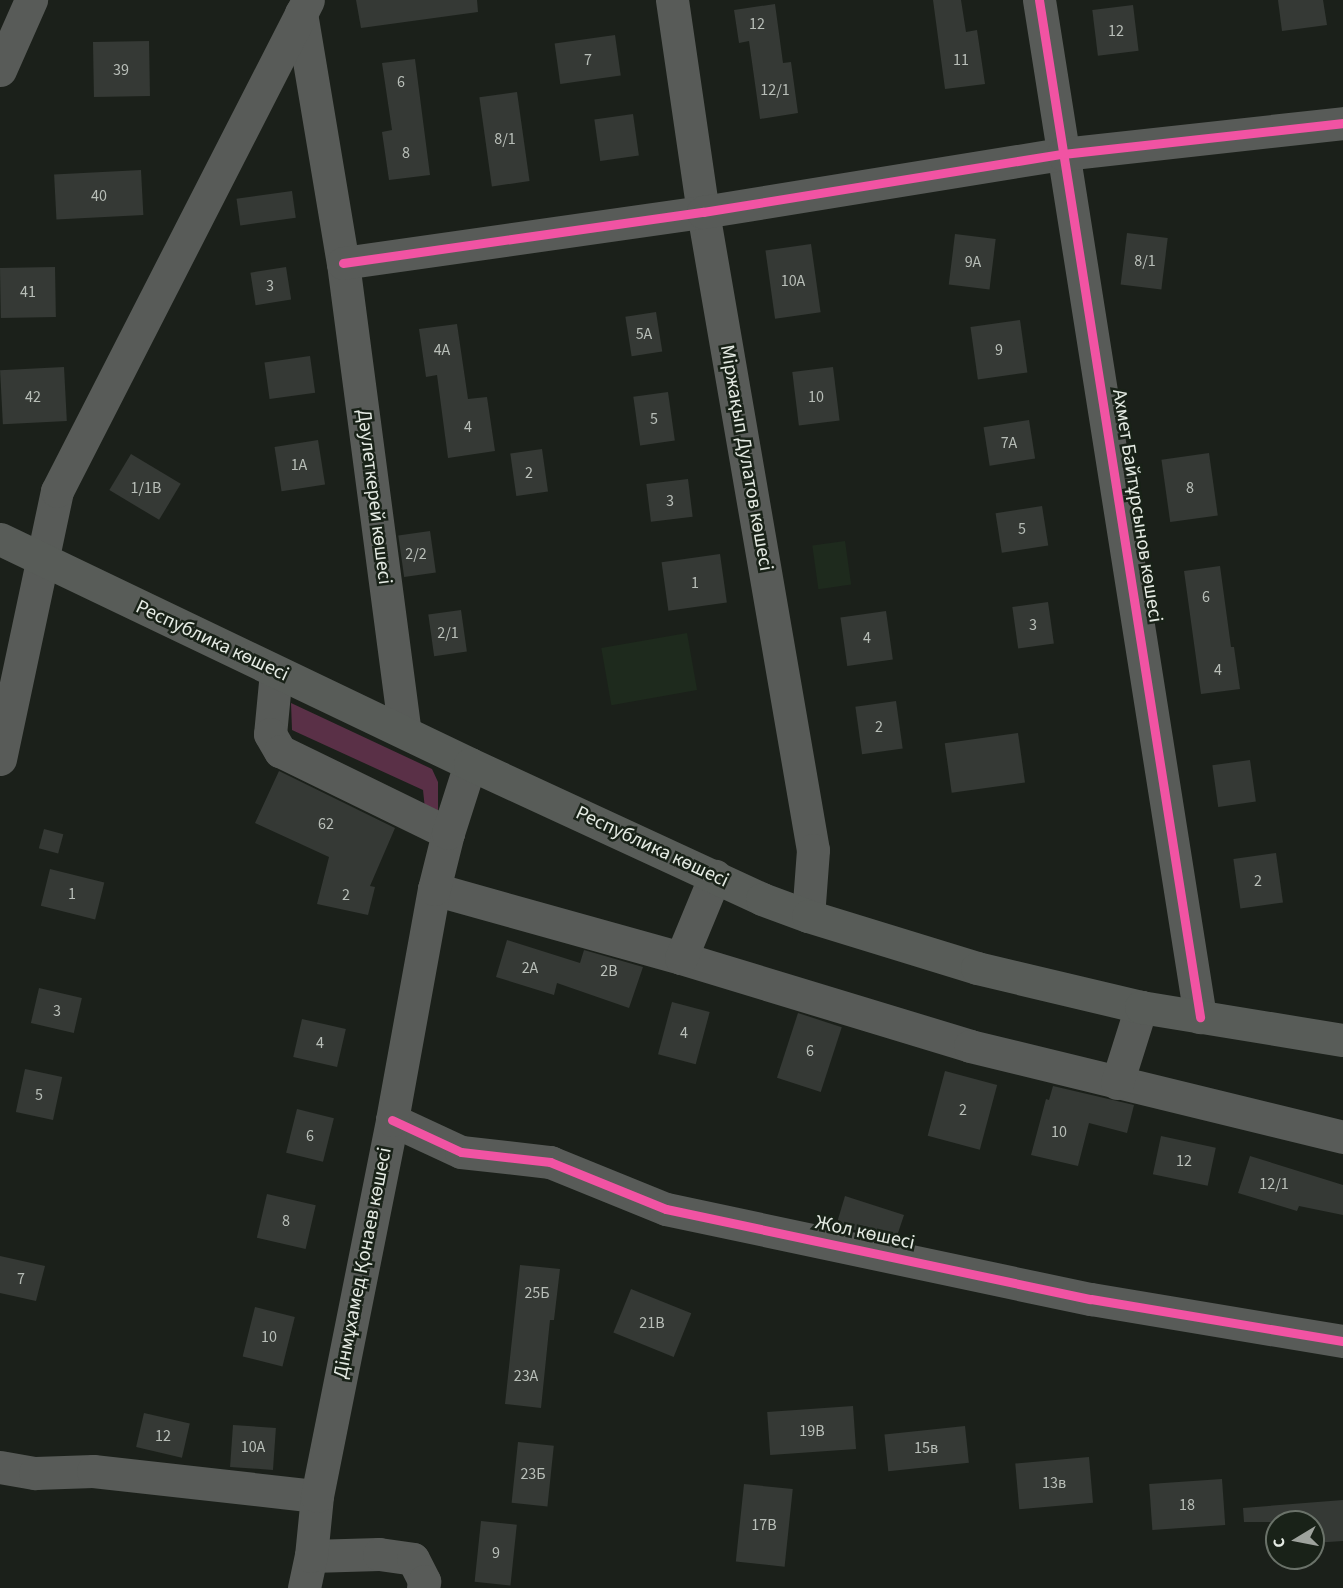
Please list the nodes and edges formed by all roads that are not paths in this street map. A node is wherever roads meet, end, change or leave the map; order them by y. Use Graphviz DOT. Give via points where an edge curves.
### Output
graph roads {
  1 [pos="31,0"];
  2 [pos="672,0"];
  3 [pos="1039,0"];
  4 [pos="304,7"];
  5 [pos="0,70"];
  6 [pos="1343,123"];
  7 [pos="1063,154"];
  8 [pos="703,212"];
  9 [pos="343,263"];
  10 [pos="0,539"];
  11 [pos="44,561"];
  12 [pos="276,672"];
  13 [pos="405,731"];
  14 [pos="0,759"];
  15 [pos="470,764"];
  16 [pos="448,833"];
  17 [pos="715,876"];
  18 [pos="434,889"];
  19 [pos="808,916"];
  20 [pos="681,958"];
  21 [pos="1141,1007"];
  22 [pos="1200,1017"];
  23 [pos="1343,1040"];
  24 [pos="1117,1083"];
  25 [pos="392,1120"];
  26 [pos="1343,1137"];
  27 [pos="1343,1341"];
  28 [pos="0,1467"];
  29 [pos="317,1496"];
  30 [pos="311,1556"];
  31 [pos="304,1588"];
  32 [pos="423,1588"];
  1 -- 5 [label="street"];
  2 -- 8 [label="street, Міржақып Дулатов көшесі"];
  3 -- 7 [label="street, Ахмет Байтұрсынов көшесі"];
  4 -- 9 [label="street, Дәулеткерей көшесі"];
  4 -- 11 [label="street" via="57,491"];
  6 -- 7 [label="street"];
  7 -- 8 [label="street"];
  7 -- 22 [label="street, Ахмет Байтұрсынов көшесі"];
  8 -- 9 [label="street"];
  8 -- 19 [label="street, Міржақып Дулатов көшесі" via="813,849"];
  9 -- 13 [label="street, Дәулеткерей көшесі"];
  10 -- 11 [label="main road, Республика көшесі"];
  11 -- 12 [label="main road, Республика көшесі"];
  11 -- 14 [label="street"];
  12 -- 13 [label="main road, Республика көшесі"];
  12 -- 16 [label="street" via="270,734 280,751"];
  13 -- 15 [label="main road, Республика көшесі"];
  15 -- 16 [label="street, Дінмұхамед Қонаев көшесі"];
  15 -- 17 [label="main road, Республика көшесі"];
  16 -- 18 [label="street, Дінмұхамед Қонаев көшесі"];
  17 -- 19 [label="main road, Республика көшесі"];
  17 -- 20 [label="street"];
  18 -- 20 [label="street"];
  18 -- 25 [label="street, Дінмұхамед Қонаев көшесі"];
  19 -- 21 [label="main road, Республика көшесі" via="972,967"];
  20 -- 24 [label="street" via="970,1046"];
  21 -- 22 [label="main road, Республика көшесі"];
  21 -- 24 [label="street"];
  22 -- 23 [label="main road, Республика көшесі"];
  24 -- 26 [label="street"];
  25 -- 27 [label="street, Жол көшесі" via="461,1152 550,1162 666,1209 1091,1299"];
  25 -- 29 [label="street, Дінмұхамед Қонаев көшесі"];
  28 -- 29 [label="street" via="35,1473 93,1471"];
  29 -- 30 [label="street, Дінмұхамед Қонаев көшесі"];
  30 -- 31 [label="street, Дінмұхамед Қонаев көшесі"];
  30 -- 32 [label="street" via="379,1554 413,1559 424,1581"];
}
